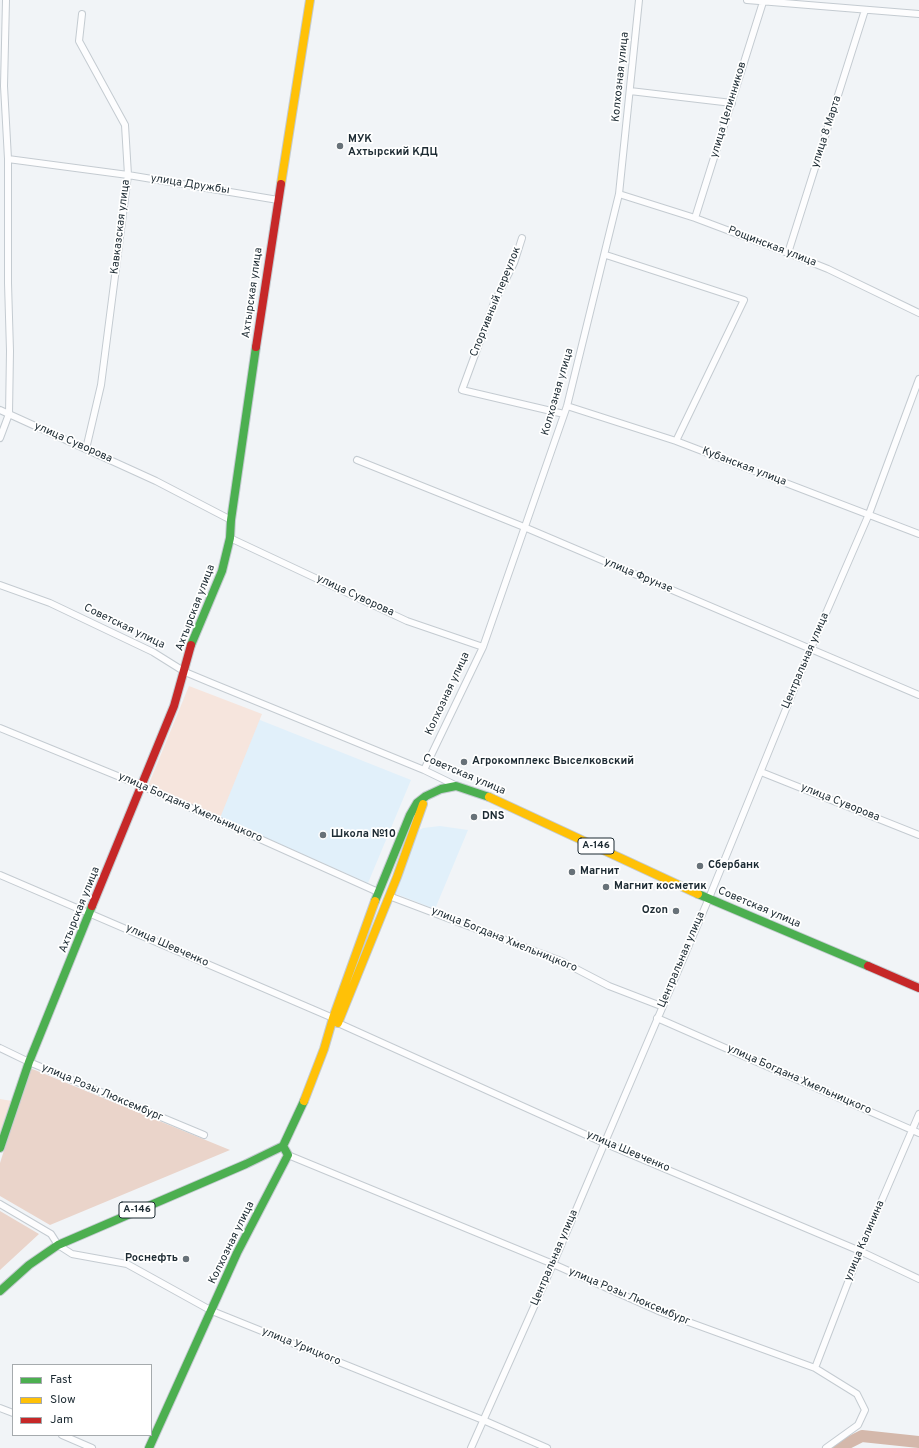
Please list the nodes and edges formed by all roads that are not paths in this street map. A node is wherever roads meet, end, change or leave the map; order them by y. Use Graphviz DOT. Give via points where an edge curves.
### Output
graph roads {
  1 [pos="6,0"];
  2 [pos="310,0"];
  3 [pos="639,0"];
  4 [pos="747,0"];
  5 [pos="763,2"];
  6 [pos="865,10"];
  7 [pos="82,14"];
  8 [pos="919,14"];
  9 [pos="2,54"];
  10 [pos="630,91"];
  11 [pos="732,103"];
  12 [pos="8,159"];
  13 [pos="128,175"];
  14 [pos="619,194"];
  15 [pos="278,200"];
  16 [pos="695,218"];
  17 [pos="522,238"];
  18 [pos="788,253"];
  19 [pos="606,255"];
  20 [pos="919,313"];
  21 [pos="919,379"];
  22 [pos="567,406"];
  23 [pos="0,410"];
  24 [pos="9,414"];
  25 [pos="564,414"];
  26 [pos="0,438"];
  27 [pos="676,442"];
  28 [pos="86,449"];
  29 [pos="357,460"];
  30 [pos="869,514"];
  31 [pos="231,520"];
  32 [pos="524,527"];
  33 [pos="919,534"];
  34 [pos="230,538"];
  35 [pos="0,585"];
  36 [pos="483,646"];
  37 [pos="810,650"];
  38 [pos="185,672"];
  39 [pos="919,695"];
  40 [pos="0,728"];
  41 [pos="424,770"];
  42 [pos="761,772"];
  43 [pos="142,786"];
  44 [pos="456,786"];
  45 [pos="426,796"];
  46 [pos="919,835"];
  47 [pos="0,875"];
  48 [pos="378,892"];
  49 [pos="389,896"];
  50 [pos="709,898"];
  51 [pos="90,913"];
  52 [pos="919,988"];
  53 [pos="661,1006"];
  54 [pos="657,1018"];
  55 [pos="335,1021"];
  56 [pos="0,1048"];
  57 [pos="29,1062"];
  58 [pos="919,1114"];
  59 [pos="912,1130"];
  60 [pos="919,1133"];
  61 [pos="204,1135"];
  62 [pos="604,1143"];
  63 [pos="283,1146"];
  64 [pos="0,1148"];
  65 [pos="288,1155"];
  66 [pos="0,1204"];
  67 [pos="58,1245"];
  68 [pos="860,1251"];
  69 [pos="553,1264"];
  70 [pos="919,1279"];
  71 [pos="0,1291"];
  72 [pos="212,1311"];
  73 [pos="815,1368"];
  74 [pos="0,1408"];
  75 [pos="12,1413"];
  76 [pos="483,1420"];
  77 [pos="64,1436"];
  78 [pos="92,1448"];
  79 [pos="149,1448"];
  80 [pos="472,1448"];
  81 [pos="547,1448"];
  82 [pos="826,1448"];
  1 -- 9 [label="street"];
  2 -- 15 [label="main road, Ахтырская улица"];
  3 -- 10 [label="street, Колхозная улица"];
  4 -- 5 [label="street"];
  5 -- 6 [label="street"];
  5 -- 11 [label="street, улица Целинников"];
  6 -- 8 [label="street"];
  6 -- 18 [label="street, улица 8 Марта"];
  7 -- 13 [label="street, Кавказская улица" via="79,41 125,125"];
  9 -- 12 [label="street"];
  10 -- 11 [label="street"];
  10 -- 14 [label="street, Колхозная улица"];
  11 -- 16 [label="street, улица Целинников"];
  12 -- 13 [label="street, улица Дружбы"];
  12 -- 24 [label="street"];
  13 -- 15 [label="street, улица Дружбы"];
  13 -- 28 [label="street, Кавказская улица" via="101,385"];
  14 -- 16 [label="street, Рощинская улица"];
  14 -- 19 [label="street, Колхозная улица"];
  15 -- 31 [label="main road, Ахтырская улица"];
  16 -- 18 [label="street, Рощинская улица"];
  17 -- 25 [label="street, Спортивный переулок" via="514,264 494,303 462,390"];
  18 -- 20 [label="street, Рощинская улица"];
  19 -- 22 [label="street, Колхозная улица"];
  19 -- 27 [label="street" via="744,300"];
  21 -- 30 [label="street, Центральная улица"];
  22 -- 25 [label="street, Колхозная улица"];
  22 -- 27 [label="street, Кубанская улица"];
  23 -- 24 [label="street, улица Суворова"];
  24 -- 26 [label="street"];
  24 -- 28 [label="street, улица Суворова"];
  25 -- 32 [label="street, Колхозная улица"];
  27 -- 30 [label="street, Кубанская улица"];
  28 -- 31 [label="street, улица Суворова" via="156,481"];
  29 -- 32 [label="street, улица Фрунзе"];
  30 -- 33 [label="street, Кубанская улица"];
  30 -- 37 [label="street, Центральная улица"];
  31 -- 34 [label="main road, Ахтырская улица"];
  32 -- 36 [label="street, Колхозная улица"];
  32 -- 37 [label="street, улица Фрунзе"];
  34 -- 36 [label="street, улица Суворова" via="406,621"];
  34 -- 38 [label="main road, Ахтырская улица" via="222,571 191,646"];
  35 -- 38 [label="street, Советская улица" via="50,602 153,652"];
  36 -- 41 [label="street, Колхозная улица"];
  37 -- 39 [label="street, улица Фрунзе"];
  37 -- 42 [label="street, Центральная улица"];
  38 -- 41 [label="street, Советская улица"];
  38 -- 43 [label="main road, Ахтырская улица"];
  40 -- 43 [label="street, улица Богдана Хмельницкого"];
  41 -- 44 [label="street, Советская улица"];
  42 -- 46 [label="street, улица Суворова"];
  42 -- 50 [label="street, Центральная улица"];
  43 -- 48 [label="street, улица Богдана Хмельницкого"];
  43 -- 51 [label="main road, Ахтырская улица"];
  44 -- 45 [label="main road"];
  44 -- 50 [label="main road, Советская улица / А-146" via="484,795"];
  45 -- 48 [label="main road" via="417,803 410,815"];
  45 -- 49 [label="main road"];
  47 -- 51 [label="street, улица Шевченко"];
  48 -- 55 [label="main road"];
  49 -- 53 [label="street, улица Богдана Хмельницкого" via="561,961 610,986"];
  49 -- 55 [label="main road"];
  50 -- 52 [label="main road, Советская улица / А-146"];
  50 -- 53 [label="street, Центральная улица"];
  51 -- 55 [label="street, улица Шевченко"];
  51 -- 57 [label="main road, Ахтырская улица"];
  53 -- 54 [label="street, Центральная улица"];
  54 -- 59 [label="street, улица Богдана Хмельницкого"];
  54 -- 62 [label="street, Центральная улица"];
  55 -- 62 [label="street, улица Шевченко"];
  55 -- 63 [label="main road" via="301,1108"];
  56 -- 57 [label="street, улица Розы Люксембург"];
  57 -- 61 [label="street, улица Розы Люксембург"];
  57 -- 64 [label="main road, Ахтырская улица"];
  58 -- 59 [label="street, улица Калинина"];
  59 -- 60 [label="street, улица Богдана Хмельницкого"];
  59 -- 68 [label="street, улица Калинина"];
  62 -- 68 [label="street, улица Шевченко"];
  62 -- 69 [label="street, Центральная улица"];
  63 -- 65 [label="main road"];
  63 -- 67 [label="main road, А-146"];
  65 -- 69 [label="street, улица Розы Люксембург"];
  65 -- 72 [label="main road, Колхозная улица" via="237,1253"];
  66 -- 67 [label="street, улица Урицкого" via="51,1234"];
  67 -- 71 [label="main road, А-146" via="29,1265"];
  67 -- 72 [label="street, улица Урицкого" via="72,1254 127,1264"];
  68 -- 70 [label="street, улица Шевченко"];
  68 -- 73 [label="street, улица Калинина"];
  69 -- 73 [label="street, улица Розы Люксембург" via="661,1312"];
  69 -- 76 [label="street, Центральная улица"];
  72 -- 76 [label="street, улица Урицкого"];
  72 -- 79 [label="main road, Колхозная улица"];
  73 -- 82 [label="street, улица Розы Люксембург" via="857,1394 865,1410 858,1425"];
  74 -- 75 [label="street"];
  76 -- 80 [label="street, Центральная улица"];
  76 -- 81 [label="street, улица Урицкого"];
  77 -- 78 [label="street"];
}
